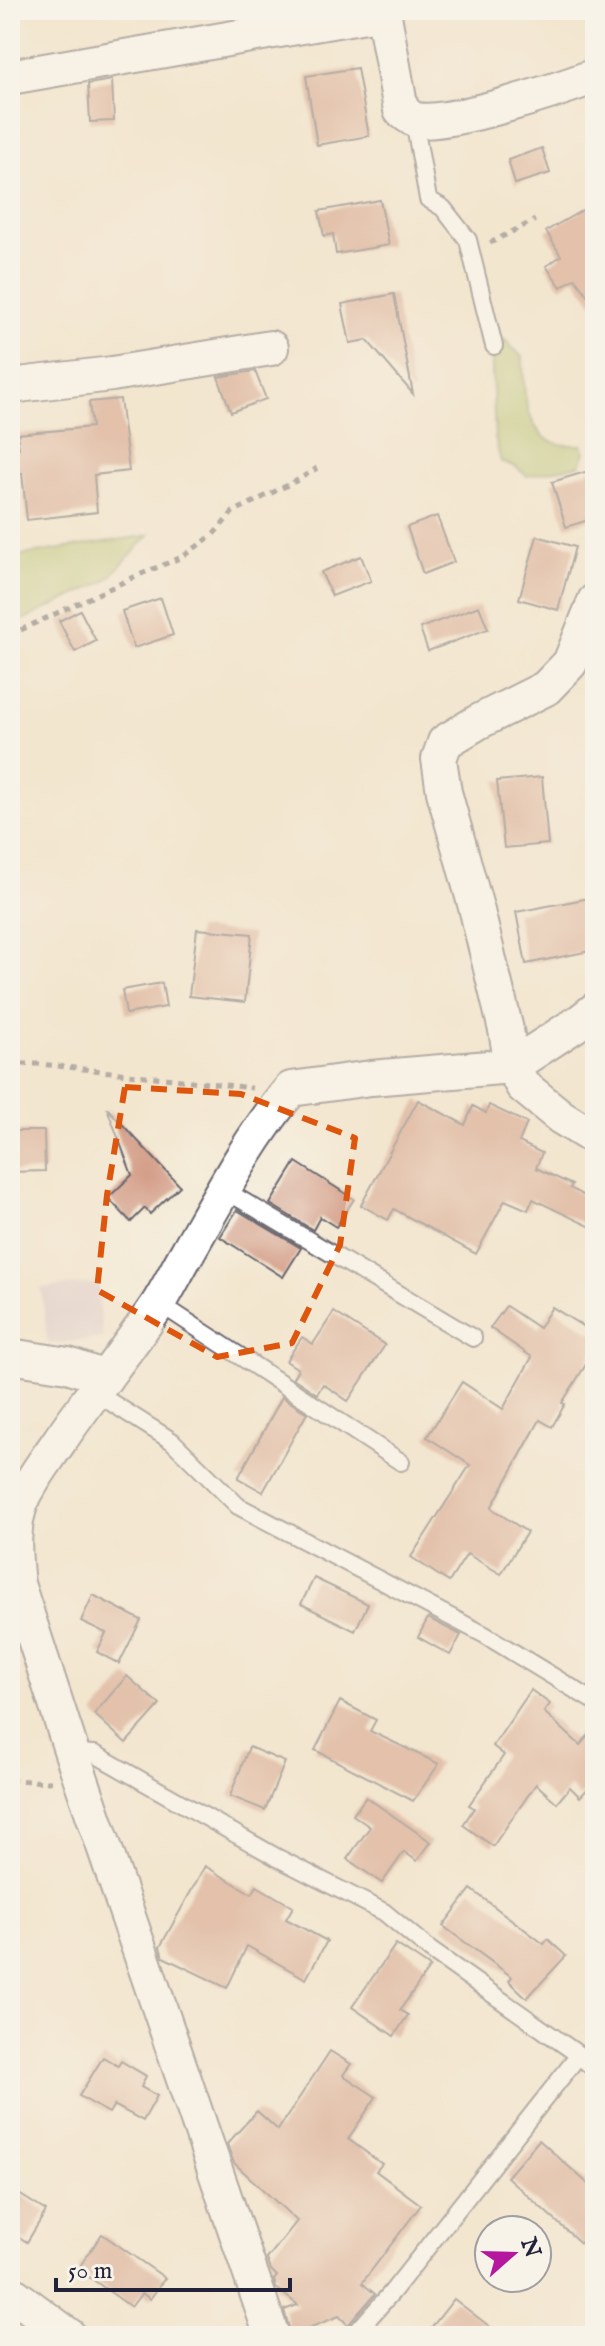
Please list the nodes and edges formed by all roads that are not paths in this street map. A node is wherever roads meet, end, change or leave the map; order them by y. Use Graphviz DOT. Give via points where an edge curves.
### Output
graph roads {
  1 [pos="383,11"];
  2 [pos="595,76"];
  3 [pos="10,77"];
  4 [pos="414,120"];
  5 [pos="494,346"];
  6 [pos="271,348"];
  7 [pos="10,386"];
  8 [pos="595,601"];
  9 [pos="595,1010"];
  10 [pos="512,1066"];
  11 [pos="595,1138"];
  12 [pos="223,1189"];
  13 [pos="159,1303"];
  14 [pos="473,1338"];
  15 [pos="10,1356"];
  16 [pos="99,1384"];
  17 [pos="401,1462"];
  18 [pos="595,1702"];
  19 [pos="72,1753"];
  20 [pos="579,2055"];
  21 [pos="595,2070"];
  22 [pos="17,2306"];
  23 [pos="69,2336"];
  24 [pos="272,2336"];
  25 [pos="353,2336"];
  1 -- 3 [label="street"];
  1 -- 4 [label="street" via="401,110"];
  2 -- 4 [label="street" via="490,108 440,120"];
  4 -- 5 [label="lane" via="428,199 443,208 468,240"];
  6 -- 7 [label="street"];
  8 -- 10 [label="street" via="570,663 546,688 445,742 439,759"];
  9 -- 10 [label="street"];
  10 -- 11 [label="street" via="523,1086"];
  10 -- 12 [label="street" via="291,1089"];
  12 -- 13 [label="street"];
  12 -- 14 [label="lane"];
  13 -- 16 [label="street"];
  13 -- 17 [label="lane"];
  15 -- 16 [label="street" via="68,1365"];
  16 -- 18 [label="lane" via="172,1441 238,1506 485,1635"];
  16 -- 19 [label="street" via="35,1478 15,1525 17,1584"];
  19 -- 20 [label="lane" via="95,1754 384,1912"];
  19 -- 24 [label="street"];
  20 -- 21 [label="lane"];
  20 -- 25 [label="lane"];
  22 -- 23 [label="street"];
}
